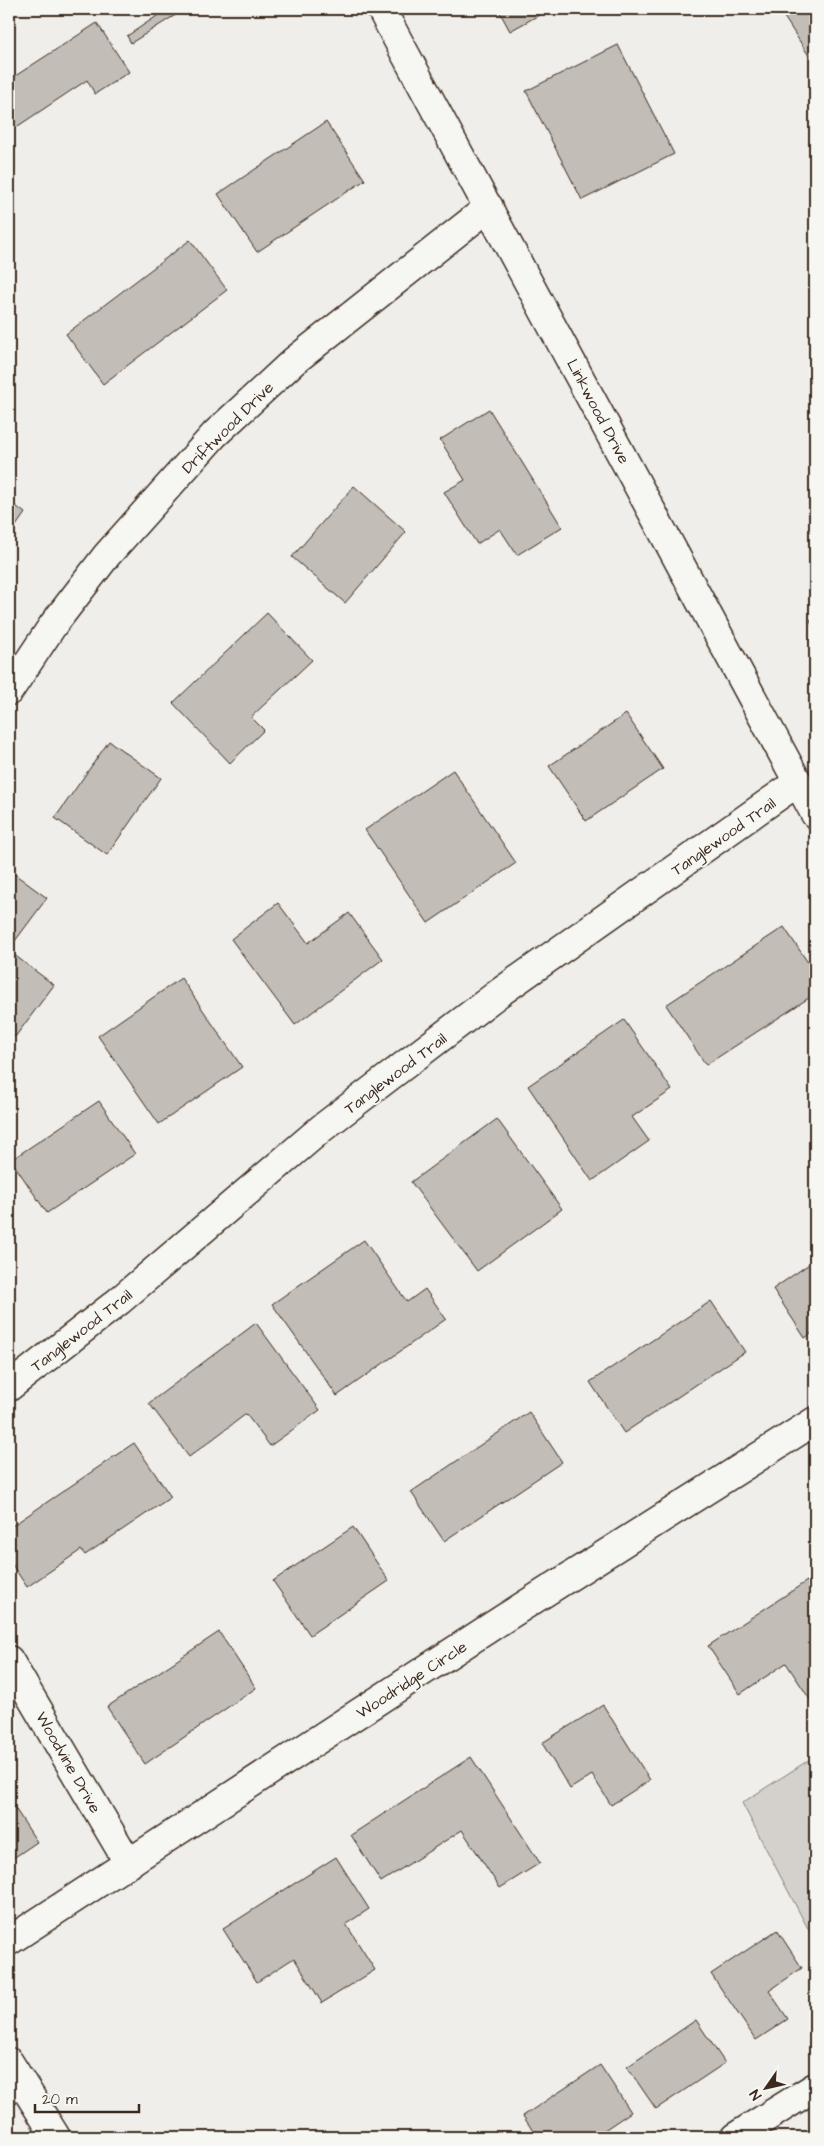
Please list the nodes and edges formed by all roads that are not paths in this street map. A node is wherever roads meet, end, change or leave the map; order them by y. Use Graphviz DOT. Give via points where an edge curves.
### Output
graph roads {
  1 [pos="381,9"];
  2 [pos="489,207"];
  3 [pos="9,690"];
  4 [pos="798,782"];
  5 [pos="815,814"];
  6 [pos="9,1387"];
  7 [pos="815,1421"];
  8 [pos="9,1660"];
  9 [pos="129,1864"];
  10 [pos="9,1941"];
  11 [pos="9,2062"];
  12 [pos="815,2087"];
  13 [pos="56,2137"];
  14 [pos="735,2137"];
  1 -- 2 [label="street, Linkwood Drive"];
  2 -- 3 [label="street, Driftwood Drive" via="294,362 215,434 107,555 53,625"];
  2 -- 4 [label="street, Linkwood Drive"];
  4 -- 5 [label="street, Linkwood Drive"];
  4 -- 6 [label="street, Tanglewood Trail" via="499,993 322,1128 119,1301"];
  7 -- 9 [label="street, Woodridge Circle" via="494,1624"];
  8 -- 9 [label="street, Woodvine Drive"];
  9 -- 10 [label="street, Woodridge Circle"];
  11 -- 13 [label="street"];
  12 -- 14 [label="street"];
}
